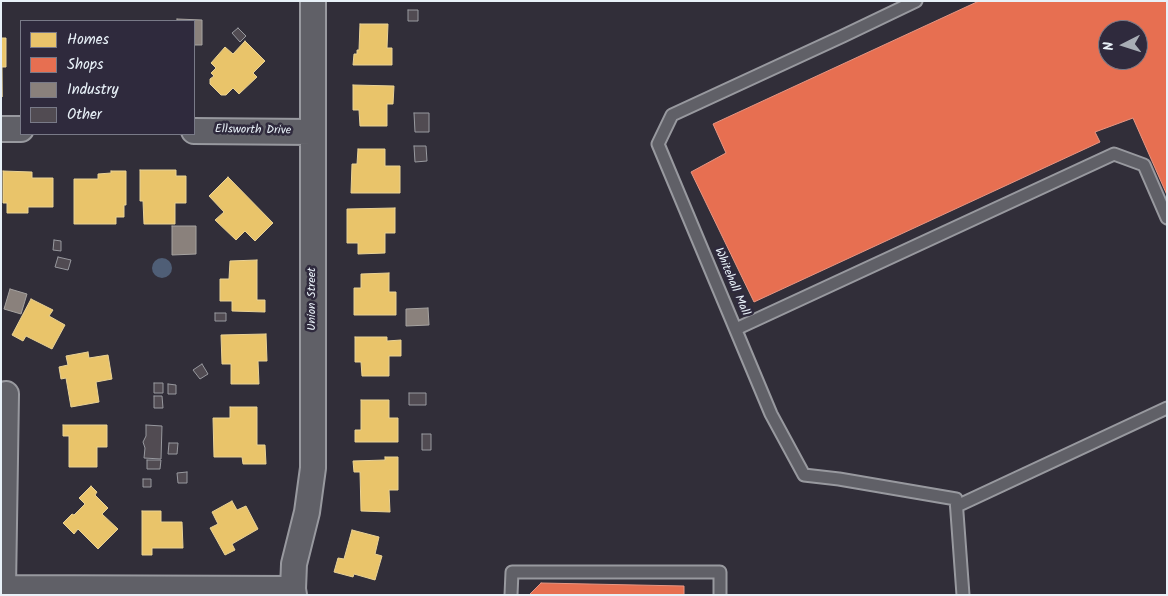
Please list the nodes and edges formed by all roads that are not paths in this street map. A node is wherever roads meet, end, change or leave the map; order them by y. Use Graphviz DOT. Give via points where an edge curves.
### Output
graph roads {
  1 [pos="313,1"];
  2 [pos="916,1"];
  3 [pos="1,129"];
  4 [pos="20,129"];
  5 [pos="195,130"];
  6 [pos="312,132"];
  7 [pos="1167,218"];
  8 [pos="736,329"];
  9 [pos="6,394"];
  10 [pos="1167,408"];
  11 [pos="957,506"];
  12 [pos="2,588"];
  13 [pos="293,592"];
  14 [pos="511,595"];
  15 [pos="720,595"];
  16 [pos="963,595"];
  1 -- 6 [label="street, Union Street"];
  2 -- 8 [label="lane, Whitehall Mall" via="672,114 658,144"];
  3 -- 4 [label="street"];
  5 -- 6 [label="street, Ellsworth Drive"];
  6 -- 13 [label="street, Union Street" via="313,468 308,512 294,564"];
  7 -- 8 [label="lane" via="1144,165 1114,154"];
  8 -- 11 [label="lane, Whitehall Mall" via="771,414 804,475 956,499"];
  9 -- 12 [label="street"];
  10 -- 11 [label="lane"];
  11 -- 16 [label="lane"];
  12 -- 13 [label="street"];
  14 -- 15 [label="lane" via="512,572 720,572"];
}
